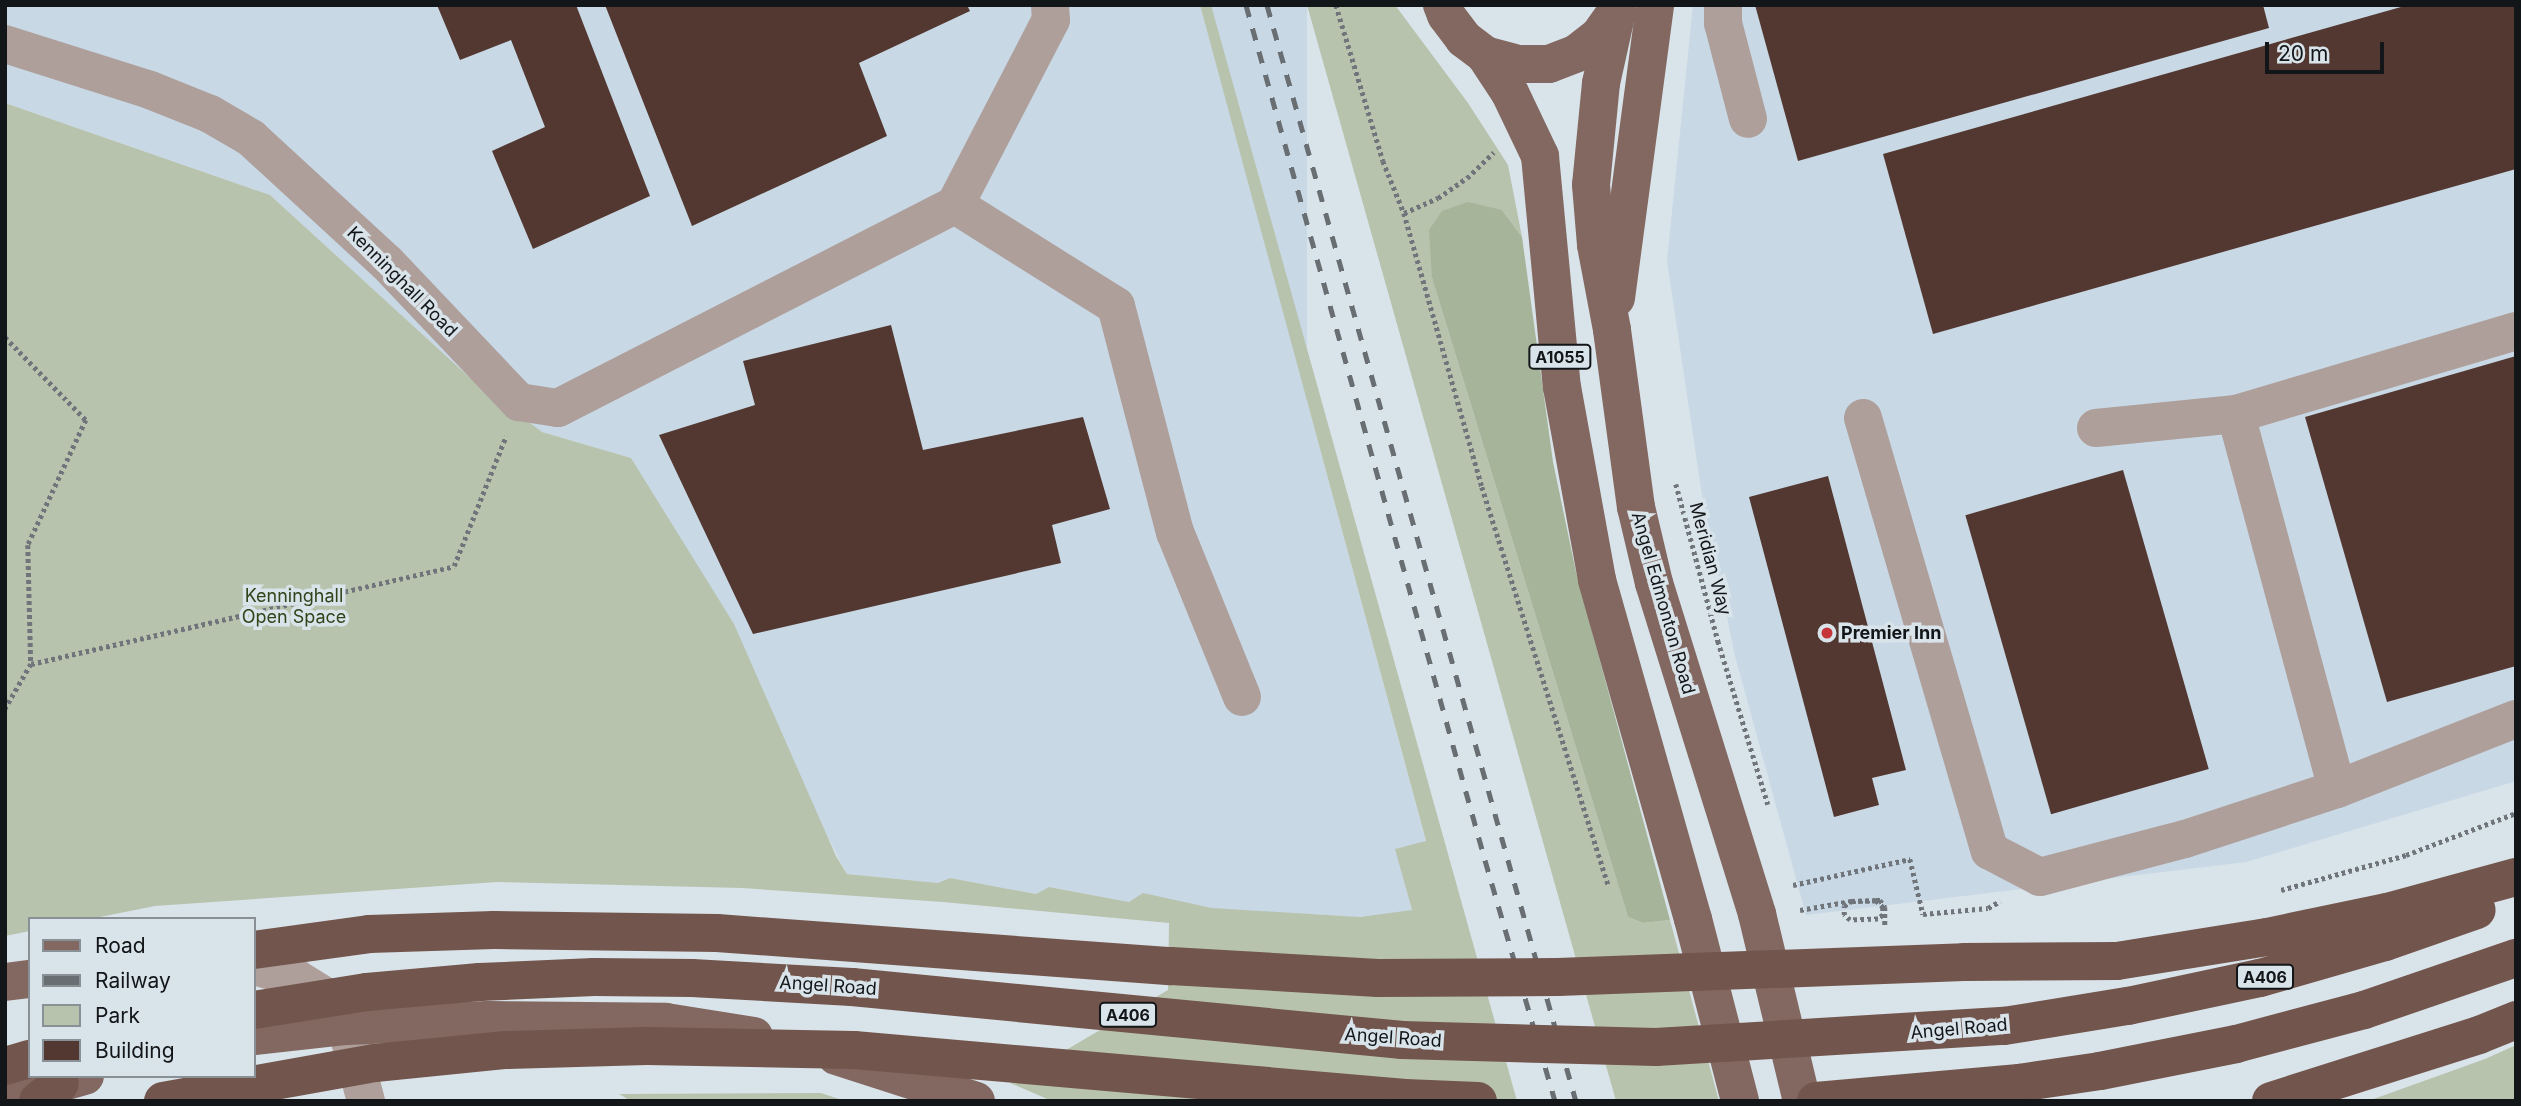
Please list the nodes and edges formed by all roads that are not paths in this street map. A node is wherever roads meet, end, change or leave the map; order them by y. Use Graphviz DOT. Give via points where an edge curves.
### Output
graph roads {
  1 [pos="1050,5"];
  2 [pos="1442,5"];
  3 [pos="1655,5"];
  4 [pos="1723,5"];
  5 [pos="1618,8"];
  6 [pos="5,44"];
  7 [pos="1485,55"];
  8 [pos="1748,119"];
  9 [pos="955,205"];
  10 [pos="1612,330"];
  11 [pos="2516,331"];
  12 [pos="2236,414"];
  13 [pos="1863,418"];
  14 [pos="2096,428"];
  15 [pos="1242,697"];
  16 [pos="2516,719"];
  17 [pos="2337,789"];
  18 [pos="2516,877"];
  19 [pos="2516,890"];
  20 [pos="256,950"];
  21 [pos="2516,957"];
  22 [pos="256,967"];
  23 [pos="28,979"];
  24 [pos="5,982"];
  25 [pos="256,1010"];
  26 [pos="2516,1020"];
  27 [pos="346,1026"];
  28 [pos="256,1036"];
  29 [pos="28,1060"];
  30 [pos="5,1066"];
  31 [pos="5,1081"];
  32 [pos="61,1087"];
  33 [pos="163,1101"];
  34 [pos="366,1101"];
  35 [pos="976,1101"];
  36 [pos="1478,1101"];
  37 [pos="1740,1101"];
  38 [pos="1802,1101"];
  39 [pos="1816,1101"];
  40 [pos="2271,1101"];
  1 -- 9 [label="street" via="1051,20"];
  2 -- 7 [label="main road" via="1464,39"];
  3 -- 10 [label="main road, A1055"];
  4 -- 8 [label="street" via="1723,23"];
  5 -- 7 [label="main road" via="1588,45 1549,64 1518,64"];
  5 -- 10 [label="main road, Angel Edmonton Road / A1055" via="1601,83 1591,185 1596,246"];
  6 -- 9 [label="street, Kenninghall Road" via="150,90 210,114 251,138 387,263 519,402 558,408"];
  7 -- 37 [label="main road, A1055" via="1540,156 1562,387 1597,580"];
  9 -- 15 [label="street" via="1116,306 1175,533"];
  10 -- 38 [label="main road, Angel Edmonton Road / A1055" via="1626,444 1654,583 1757,914"];
  11 -- 12 [label="street"];
  12 -- 14 [label="street"];
  12 -- 17 [label="street"];
  13 -- 17 [label="street" via="1990,851 2040,877 2185,839"];
  16 -- 17 [label="street"];
  18 -- 20 [label="highway, bridge" via="2387,912 2117,961 1378,978 717,933 383,933"];
  19 -- 25 [label="highway, Angel Road / A406, bridge" via="2468,914 2260,978 2128,1006 2004,1026 1656,1047 1429,1041 1229,1026 852,987 692,978 480,982 367,992"];
  21 -- 39 [label="highway, bridge" via="2364,1010 2235,1044 2018,1083"];
  22 -- 27 [label="street" via="296,978 327,997"];
  23 -- 24 [label="main road"];
  26 -- 40 [label="highway"];
  27 -- 28 [label="main road"];
  27 -- 34 [label="street"];
  27 -- 35 [label="main road" via="488,1020 666,1022 792,1041"];
  29 -- 30 [label="highway"];
  31 -- 32 [label="main road"];
  33 -- 36 [label="highway, bridge" via="376,1063 506,1050 647,1046 854,1050"];
}
